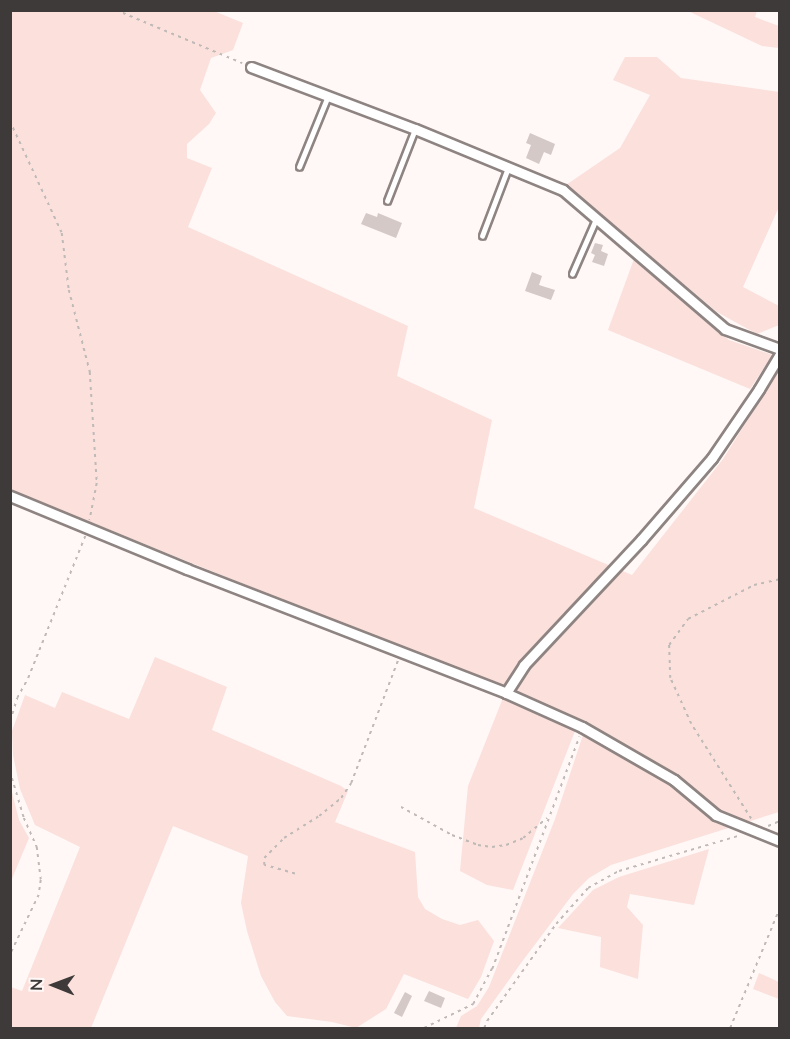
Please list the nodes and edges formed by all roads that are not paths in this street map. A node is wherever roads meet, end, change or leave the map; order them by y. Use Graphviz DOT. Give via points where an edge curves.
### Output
graph roads {
  1 [pos="251,67"];
  2 [pos="328,96"];
  3 [pos="415,129"];
  4 [pos="299,167"];
  5 [pos="508,168"];
  6 [pos="387,201"];
  7 [pos="596,219"];
  8 [pos="482,236"];
  9 [pos="572,274"];
  10 [pos="780,349"];
  11 [pos="780,354"];
  12 [pos="10,496"];
  13 [pos="506,693"];
  14 [pos="780,841"];
  1 -- 2 [label="street"];
  2 -- 3 [label="street"];
  2 -- 4 [label="lane"];
  3 -- 5 [label="street"];
  3 -- 6 [label="lane"];
  5 -- 7 [label="street" via="563,190"];
  5 -- 8 [label="lane"];
  7 -- 9 [label="lane"];
  7 -- 10 [label="street" via="725,329"];
  11 -- 13 [label="street" via="712,458 524,665"];
  12 -- 13 [label="street"];
  13 -- 14 [label="street" via="582,727 674,780 716,815"];
}
